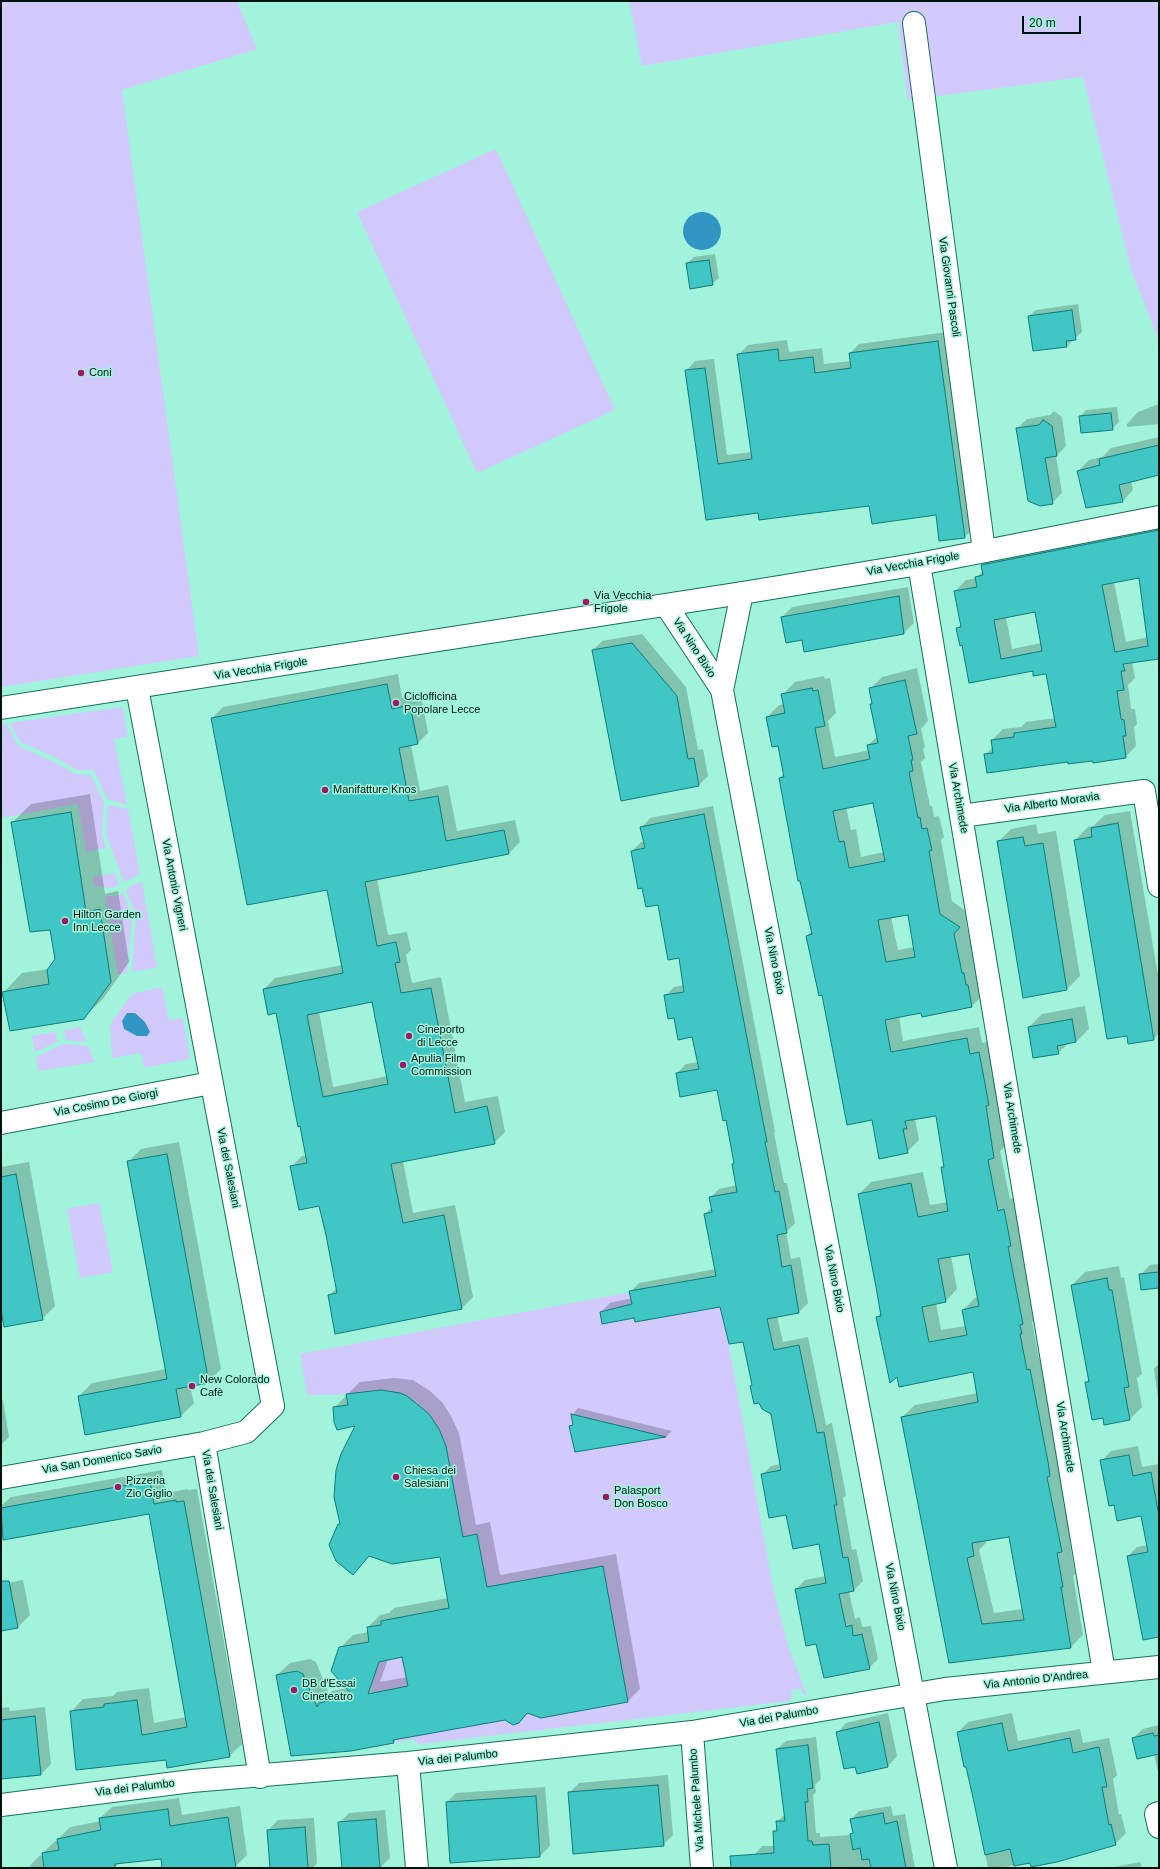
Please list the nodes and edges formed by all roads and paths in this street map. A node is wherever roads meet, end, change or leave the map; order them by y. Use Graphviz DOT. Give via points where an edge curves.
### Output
graph roads {
  1 [pos="914,23"];
  2 [pos="1159,517"];
  3 [pos="984,551"];
  4 [pos="919,564"];
  5 [pos="742,593"];
  6 [pos="666,605"];
  7 [pos="137,688"];
  8 [pos="722,690"];
  9 [pos="1,708"];
  10 [pos="961,816"];
  11 [pos="1159,886"];
  12 [pos="211,1083"];
  13 [pos="1,1123"];
  14 [pos="204,1443"];
  15 [pos="1,1478"];
  16 [pos="1159,1667"];
  17 [pos="1104,1672"];
  18 [pos="913,1695"];
  19 [pos="692,1732"];
  20 [pos="408,1764"];
  21 [pos="260,1777"];
  22 [pos="1,1805"];
  23 [pos="1159,1813"];
  24 [pos="1159,1827"];
  25 [pos="417,1868"];
  26 [pos="702,1868"];
  27 [pos="946,1868"];
  1 -- 3 [label="street, Via Giovanni Pascoli"];
  2 -- 3 [label="street, Via Vecchia Frigole"];
  3 -- 4 [label="street, Via Vecchia Frigole"];
  4 -- 5 [label="street, Via Vecchia Frigole"];
  4 -- 10 [label="street, Via Archimede"];
  5 -- 6 [label="street, Via Vecchia Frigole"];
  5 -- 8 [label="street, Via Nino Bixio"];
  6 -- 7 [label="street, Via Vecchia Frigole"];
  6 -- 8 [label="street, Via Nino Bixio"];
  7 -- 9 [label="street, Via Vecchia Frigole"];
  7 -- 12 [label="street, Via Antonio Vigneri"];
  8 -- 18 [label="street, Via Nino Bixio"];
  10 -- 11 [label="street, Via Alberto Moravia" via="1144,791"];
  10 -- 17 [label="street, Via Archimede"];
  12 -- 13 [label="street, Via Cosimo De Giorgi"];
  12 -- 14 [label="street, Via dei Salesiani" via="273,1406 246,1432"];
  14 -- 15 [label="street, Via San Domenico Savio"];
  14 -- 21 [label="street, Via dei Salesiani"];
  16 -- 17 [label="street, Via Antonio D'Andrea"];
  17 -- 18 [label="street, Via Antonio D'Andrea" via="945,1689"];
  18 -- 19 [label="street, Via dei Palumbo"];
  18 -- 27 [label="street, Via Nino Bixio"];
  19 -- 20 [label="street, Via dei Palumbo"];
  19 -- 26 [label="street, Via Michele Palumbo"];
  20 -- 21 [label="street, Via dei Palumbo"];
  20 -- 25 [label="street"];
  21 -- 22 [label="street, Via dei Palumbo" via="192,1781"];
  23 -- 24 [label="street" via="1156,1814"];
}
